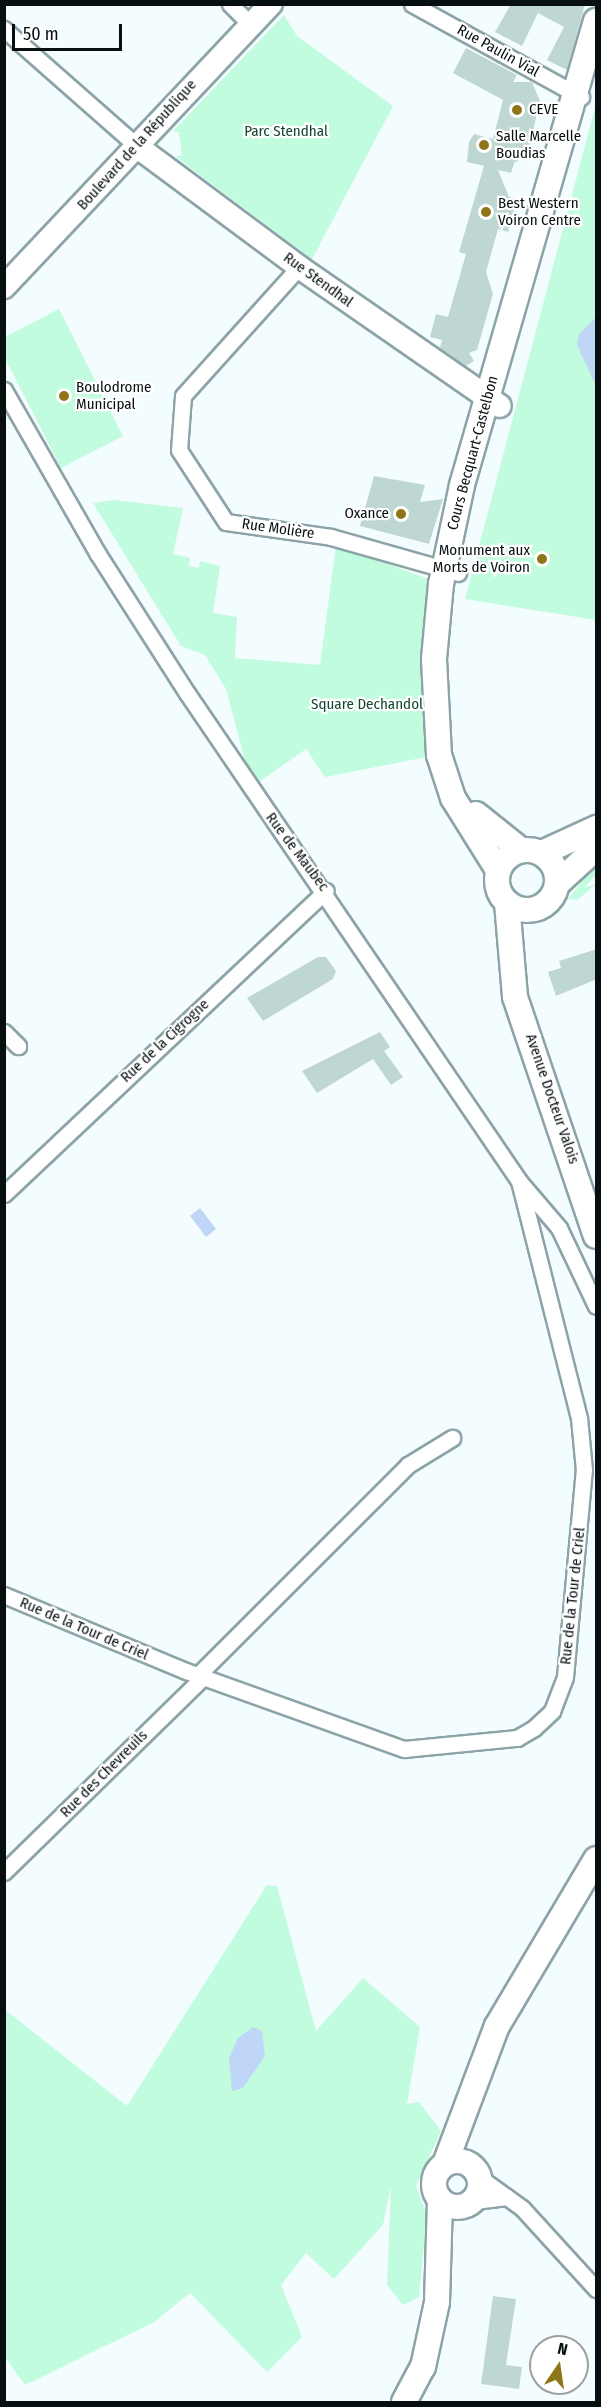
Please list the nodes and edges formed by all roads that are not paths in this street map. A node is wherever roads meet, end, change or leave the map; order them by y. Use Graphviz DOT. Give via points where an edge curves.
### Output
graph roads {
  1 [pos="230,4"];
  2 [pos="271,4"];
  3 [pos="412,4"];
  4 [pos="597,21"];
  5 [pos="249,23"];
  6 [pos="4,28"];
  7 [pos="578,96"];
  8 [pos="139,148"];
  9 [pos="299,267"];
  10 [pos="4,287"];
  11 [pos="4,390"];
  12 [pos="493,403"];
  13 [pos="451,572"];
  14 [pos="597,828"];
  15 [pos="597,848"];
  16 [pos="531,851"];
  17 [pos="498,870"];
  18 [pos="557,884"];
  19 [pos="326,891"];
  20 [pos="507,903"];
  21 [pos="539,908"];
  22 [pos="511,962"];
  23 [pos="4,1032"];
  24 [pos="18,1046"];
  25 [pos="519,1181"];
  26 [pos="590,1193"];
  27 [pos="4,1194"];
  28 [pos="597,1236"];
  29 [pos="597,1306"];
  30 [pos="452,1438"];
  31 [pos="4,1595"];
  32 [pos="200,1676"];
  33 [pos="597,1859"];
  34 [pos="4,1872"];
  35 [pos="597,1882"];
  36 [pos="564,1914"];
  37 [pos="468,2101"];
  38 [pos="445,2164"];
  39 [pos="476,2172"];
  40 [pos="507,2197"];
  41 [pos="440,2201"];
  42 [pos="469,2204"];
  43 [pos="440,2270"];
  44 [pos="597,2289"];
  45 [pos="404,2403"];
  1 -- 5 [label="street"];
  2 -- 5 [label="street, Boulevard de la République"];
  3 -- 7 [label="street, Rue Paulin Vial"];
  4 -- 7 [label="main road, Cours Becquart-Castelbon"];
  5 -- 8 [label="street, Boulevard de la République"];
  6 -- 8 [label="street"];
  7 -- 12 [label="main road, Cours Becquart-Castelbon"];
  8 -- 9 [label="street, Rue Stendhal"];
  8 -- 10 [label="street, Boulevard de la République"];
  9 -- 12 [label="street, Rue Stendhal"];
  9 -- 13 [label="street, Rue Molière" via="183,396 179,450 226,522 331,537"];
  11 -- 19 [label="street, Rue de Maubec" via="111,574 270,816"];
  12 -- 13 [label="main road, Cours Becquart-Castelbon"];
  13 -- 16 [label="main road, Cours Becquart-Castelbon" via="448,685 458,780 477,815"];
  13 -- 17 [label="main road, Cours Becquart-Castelbon" via="434,659 439,754 453,798"];
  14 -- 16 [label="main road"];
  15 -- 18 [label="main road"];
  16 -- 17 [label="main road"];
  16 -- 18 [label="main road" via="551,861"];
  17 -- 20 [label="main road" via="500,894"];
  18 -- 21 [label="main road"];
  19 -- 25 [label="street, Rue de Maubec"];
  19 -- 27 [label="street, Rue de la Cigrogne"];
  20 -- 21 [label="main road" via="520,910"];
  20 -- 22 [label="main road, Avenue Docteur Valois"];
  21 -- 22 [label="main road"];
  22 -- 26 [label="main road, Avenue Docteur Valois" via="515,997"];
  23 -- 24 [label="street"];
  25 -- 29 [label="street, Rue de Maubec" via="559,1228"];
  25 -- 32 [label="street, Rue de la Tour de Criel" via="579,1418 584,1470 573,1630 565,1677 552,1711 517,1738 404,1749"];
  26 -- 28 [label="main road, Avenue Docteur Valois"];
  30 -- 32 [label="street" via="408,1465"];
  31 -- 32 [label="street, Rue de la Tour de Criel"];
  32 -- 34 [label="street, Rue des Chevreuils"];
  33 -- 36 [label="main road"];
  35 -- 36 [label="main road"];
  36 -- 37 [label="main road" via="497,2026"];
  37 -- 38 [label="main road"];
  37 -- 39 [label="main road" via="466,2148"];
  38 -- 39 [label="main road"];
  38 -- 41 [label="main road" via="434,2178"];
  39 -- 40 [label="street"];
  39 -- 42 [label="main road"];
  40 -- 42 [label="street"];
  40 -- 44 [label="street"];
  41 -- 42 [label="main road"];
  41 -- 43 [label="main road"];
  42 -- 43 [label="main road"];
  43 -- 45 [label="main road" via="423,2367"];
}
